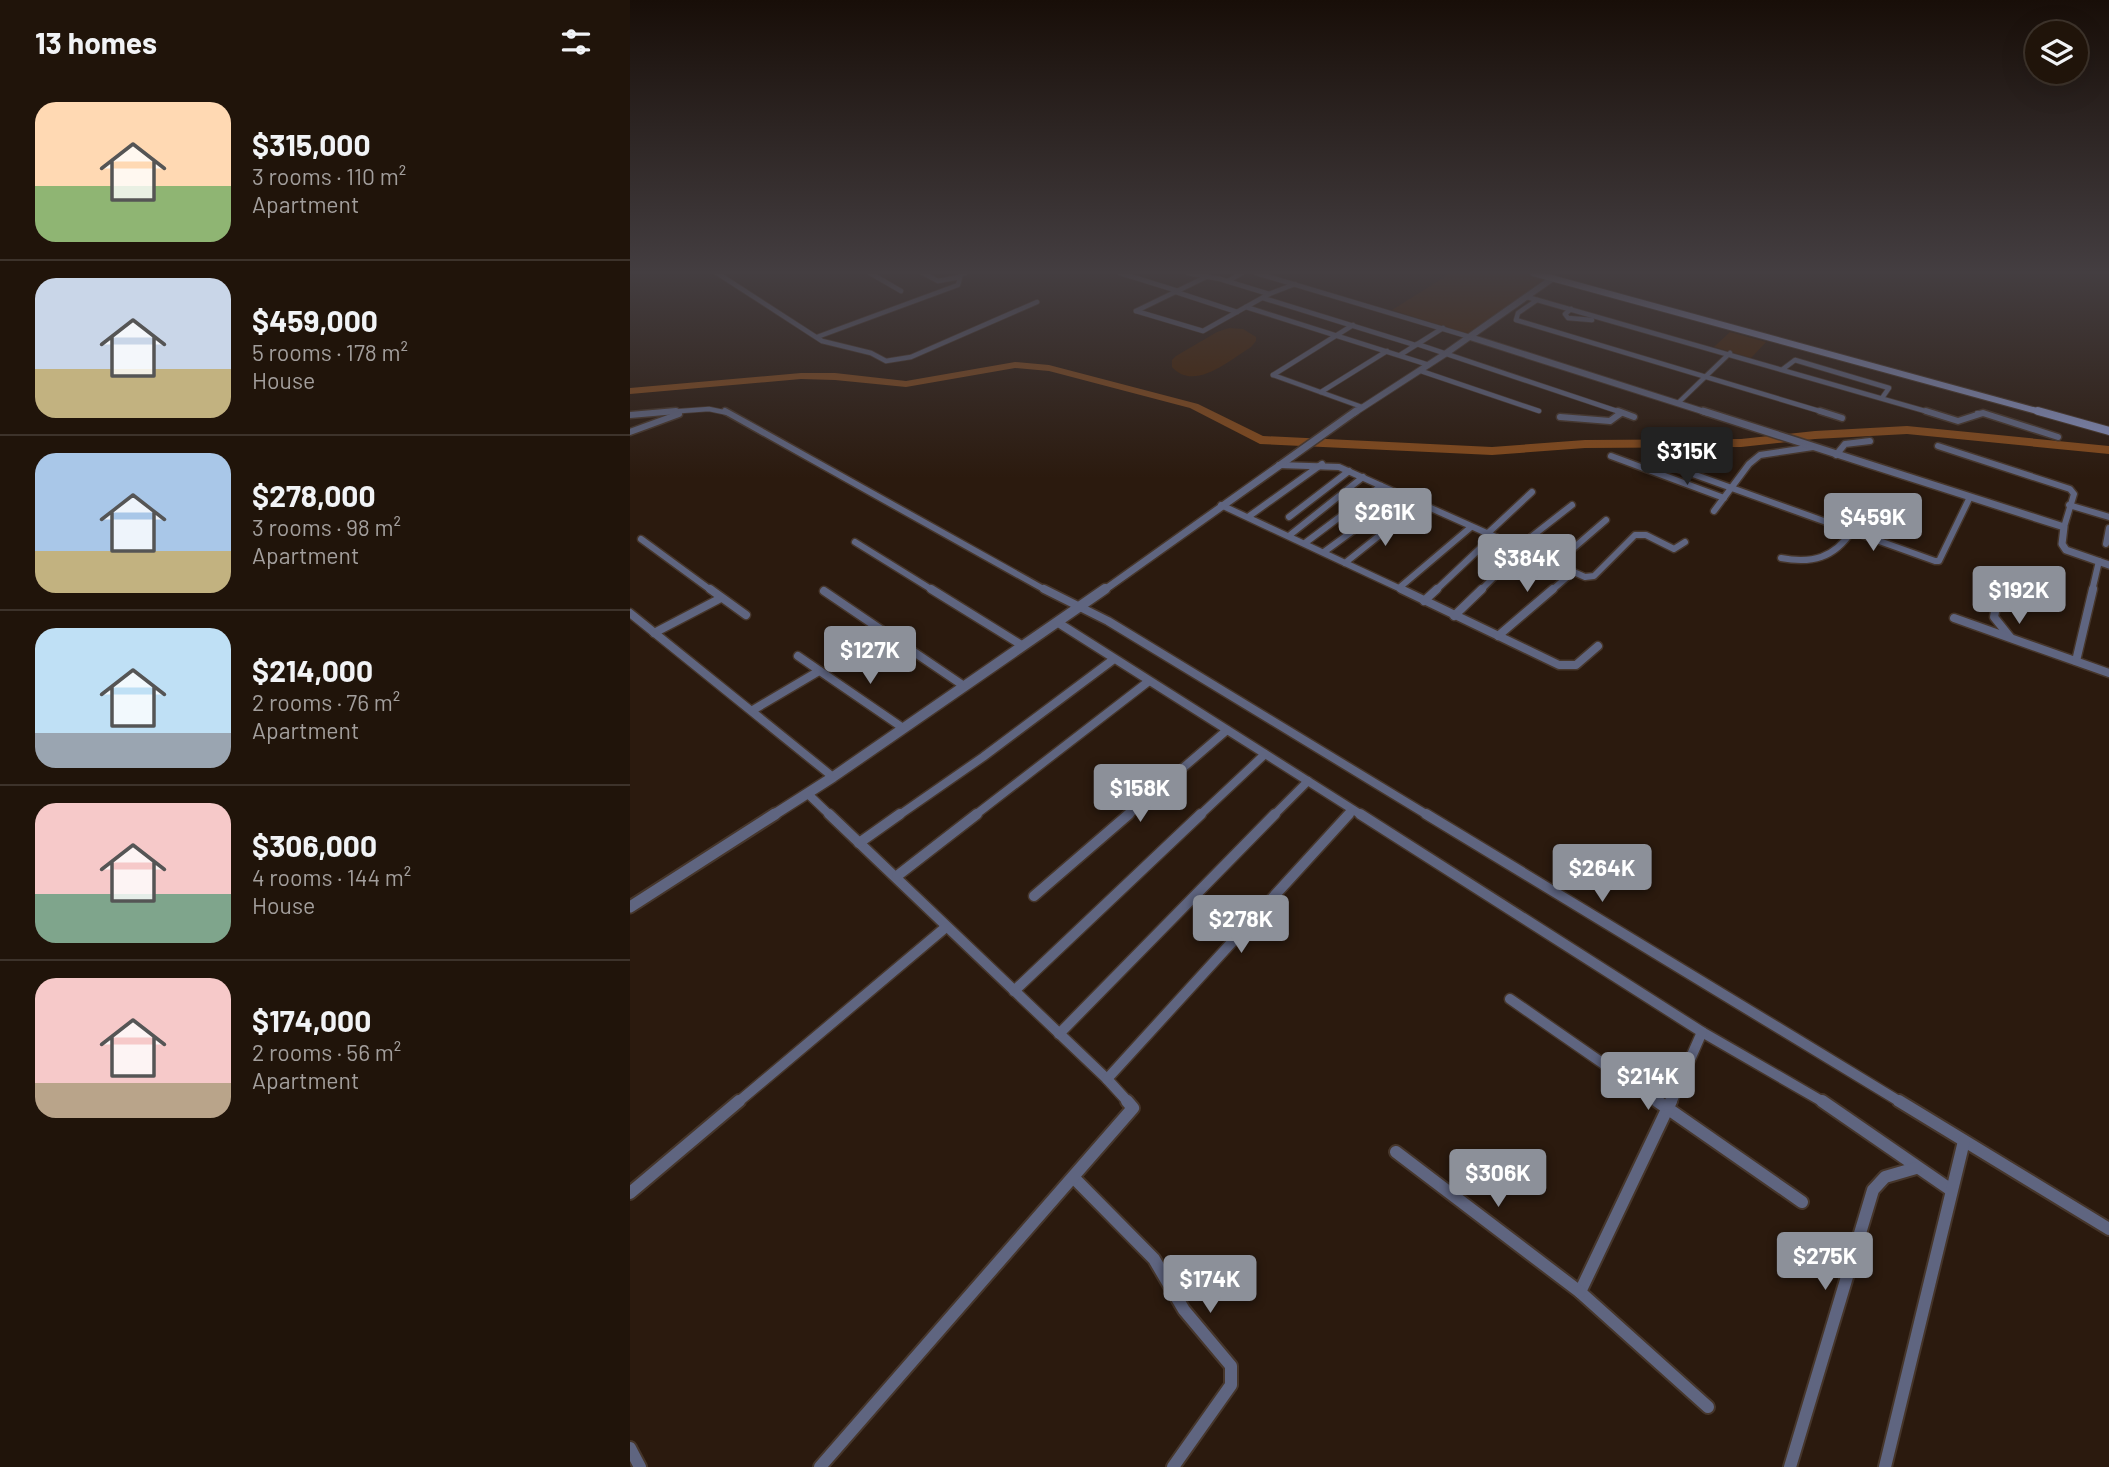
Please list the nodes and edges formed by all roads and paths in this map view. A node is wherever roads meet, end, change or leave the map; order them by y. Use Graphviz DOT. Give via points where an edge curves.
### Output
graph roads {
  1 [pos="826,341"];
  2 [pos="946,341"];
  3 [pos="1330,341"];
  4 [pos="1354,341"];
  5 [pos="1405,341"];
  6 [pos="1422,341"];
  7 [pos="1463,341"];
  8 [pos="1484,341"];
  9 [pos="1587,341"];
  10 [pos="1688,341"];
  11 [pos="1784,341"];
  12 [pos="1416,345"];
  13 [pos="1387,351"];
  14 [pos="1730,353"];
  15 [pos="1445,354"];
  16 [pos="1400,355"];
  17 [pos="1429,365"];
  18 [pos="1783,369"];
  19 [pos="1421,371"];
  20 [pos="1705,377"];
  21 [pos="1321,392"];
  22 [pos="1882,398"];
  23 [pos="1678,403"];
  24 [pos="1362,407"];
  25 [pos="689,410"];
  26 [pos="1539,411"];
  27 [pos="1621,413"];
  28 [pos="630,415"];
  29 [pos="1560,417"];
  30 [pos="1634,417"];
  31 [pos="1842,418"];
  32 [pos="2109,431"];
  33 [pos="630,432"];
  34 [pos="2058,436"];
  35 [pos="1870,441"];
  36 [pos="1938,446"];
  37 [pos="1812,447"];
  38 [pos="1836,455"];
  39 [pos="1611,456"];
  40 [pos="1651,459"];
  41 [pos="1322,464"];
  42 [pos="1279,465"];
  43 [pos="1349,471"];
  44 [pos="1363,477"];
  45 [pos="1381,486"];
  46 [pos="1731,489"];
  47 [pos="1532,492"];
  48 [pos="1402,495"];
  49 [pos="1970,497"];
  50 [pos="1724,498"];
  51 [pos="1221,505"];
  52 [pos="1572,505"];
  53 [pos="2069,505"];
  54 [pos="1714,511"];
  55 [pos="1248,517"];
  56 [pos="1289,517"];
  57 [pos="1398,517"];
  58 [pos="2109,517"];
  59 [pos="1606,520"];
  60 [pos="1471,527"];
  61 [pos="2064,527"];
  62 [pos="2109,528"];
  63 [pos="1852,531"];
  64 [pos="1290,535"];
  65 [pos="1489,535"];
  66 [pos="641,539"];
  67 [pos="855,542"];
  68 [pos="1685,542"];
  69 [pos="1305,543"];
  70 [pos="2106,544"];
  71 [pos="1519,549"];
  72 [pos="1324,552"];
  73 [pos="1781,558"];
  74 [pos="2099,561"];
  75 [pos="1345,562"];
  76 [pos="1555,564"];
  77 [pos="2109,565"];
  78 [pos="1573,572"];
  79 [pos="1399,588"];
  80 [pos="824,592"];
  81 [pos="721,598"];
  82 [pos="1424,601"];
  83 [pos="1997,602"];
  84 [pos="1081,606"];
  85 [pos="630,614"];
  86 [pos="746,615"];
  87 [pos="1454,616"];
  88 [pos="1954,618"];
  89 [pos="1057,622"];
  90 [pos="654,633"];
  91 [pos="1498,636"];
  92 [pos="2010,638"];
  93 [pos="1023,646"];
  94 [pos="1598,646"];
  95 [pos="798,656"];
  96 [pos="1114,659"];
  97 [pos="2076,661"];
  98 [pos="818,671"];
  99 [pos="2109,673"];
  100 [pos="1149,681"];
  101 [pos="964,686"];
  102 [pos="753,710"];
  103 [pos="903,728"];
  104 [pos="1227,730"];
  105 [pos="1265,754"];
  106 [pos="833,777"];
  107 [pos="1308,782"];
  108 [pos="808,794"];
  109 [pos="1353,810"];
  110 [pos="859,843"];
  111 [pos="897,876"];
  112 [pos="1034,896"];
  113 [pos="630,907"];
  114 [pos="946,927"];
  115 [pos="1014,991"];
  116 [pos="1510,999"];
  117 [pos="1702,1032"];
  118 [pos="1059,1034"];
  119 [pos="1107,1079"];
  120 [pos="1669,1107"];
  121 [pos="1964,1140"];
  122 [pos="1396,1152"];
  123 [pos="1916,1168"];
  124 [pos="1074,1178"];
  125 [pos="1951,1190"];
  126 [pos="630,1193"];
  127 [pos="1802,1202"];
  128 [pos="2109,1228"];
  129 [pos="1580,1292"];
  130 [pos="1708,1407"];
  131 [pos="630,1448"];
  132 [pos="640,1467"];
  133 [pos="820,1467"];
  134 [pos="1173,1467"];
  135 [pos="1790,1467"];
  136 [pos="1885,1467"];
  1 -- 2 [label="street" via="873,352 886,361"];
  3 -- 21 [label="street" via="1273,375"];
  4 -- 13 [label="street"];
  5 -- 12 [label="street"];
  6 -- 12 [label="street"];
  7 -- 15 [label="street"];
  8 -- 23 [label="street"];
  9 -- 20 [label="street"];
  10 -- 14 [label="street"];
  11 -- 32 [label="main road"];
  12 -- 15 [label="street"];
  12 -- 16 [label="street"];
  13 -- 16 [label="street"];
  13 -- 21 [label="street"];
  14 -- 18 [label="street"];
  14 -- 20 [label="street"];
  15 -- 17 [label="street"];
  15 -- 27 [label="street"];
  16 -- 17 [label="street"];
  17 -- 19 [label="street"];
  18 -- 22 [label="street"];
  18 -- 22 [label="street" via="1795,360 1876,382 1889,389"];
  19 -- 24 [label="street"];
  19 -- 26 [label="street"];
  20 -- 23 [label="street"];
  20 -- 31 [label="street"];
  21 -- 24 [label="street"];
  22 -- 34 [label="street" via="1961,421 1983,413"];
  23 -- 37 [label="street"];
  24 -- 42 [label="street"];
  25 -- 28 [label="street"];
  25 -- 33 [label="street"];
  25 -- 84 [label="street" via="724,411 1022,578"];
  27 -- 29 [label="street" via="1610,421"];
  27 -- 30 [label="street"];
  35 -- 38 [label="street" via="1845,444"];
  36 -- 53 [label="street" via="2066,487 2074,494"];
  37 -- 38 [label="street"];
  37 -- 46 [label="street" via="1760,455"];
  38 -- 49 [label="street"];
  39 -- 50 [label="street"];
  40 -- 46 [label="street"];
  41 -- 42 [label="street"];
  41 -- 43 [label="street"];
  41 -- 55 [label="street"];
  42 -- 51 [label="street"];
  43 -- 44 [label="street"];
  43 -- 56 [label="street"];
  44 -- 45 [label="street"];
  44 -- 64 [label="street"];
  45 -- 48 [label="street"];
  45 -- 69 [label="street"];
  46 -- 50 [label="street"];
  46 -- 63 [label="street"];
  47 -- 65 [label="street"];
  48 -- 60 [label="street"];
  48 -- 72 [label="street"];
  49 -- 61 [label="street"];
  49 -- 63 [label="street" via="1938,561"];
  50 -- 54 [label="street"];
  51 -- 55 [label="street"];
  51 -- 84 [label="street"];
  52 -- 71 [label="street"];
  53 -- 58 [label="street"];
  53 -- 61 [label="street"];
  55 -- 64 [label="street"];
  57 -- 75 [label="street"];
  59 -- 76 [label="street"];
  60 -- 65 [label="street"];
  60 -- 79 [label="street"];
  61 -- 74 [label="street" via="2064,547"];
  62 -- 70 [label="street"];
  63 -- 73 [label="street" via="1843,546 1829,556 1798,561"];
  64 -- 69 [label="street"];
  65 -- 71 [label="street"];
  65 -- 82 [label="street"];
  66 -- 81 [label="street"];
  67 -- 93 [label="street"];
  68 -- 78 [label="street" via="1674,548 1639,534 1594,576"];
  69 -- 72 [label="street"];
  71 -- 76 [label="street"];
  71 -- 87 [label="street"];
  72 -- 75 [label="street"];
  74 -- 77 [label="street"];
  74 -- 97 [label="street"];
  75 -- 79 [label="street"];
  76 -- 78 [label="street"];
  78 -- 91 [label="street"];
  79 -- 82 [label="street"];
  80 -- 101 [label="street"];
  81 -- 86 [label="street"];
  81 -- 90 [label="street"];
  82 -- 87 [label="street"];
  83 -- 92 [label="street" via="1994,617"];
  84 -- 89 [label="street"];
  84 -- 121 [label="street"];
  85 -- 90 [label="street"];
  87 -- 91 [label="street"];
  88 -- 92 [label="street"];
  89 -- 93 [label="street"];
  89 -- 96 [label="street"];
  90 -- 102 [label="street"];
  91 -- 94 [label="street" via="1568,666 1582,661"];
  92 -- 97 [label="street"];
  93 -- 101 [label="street"];
  95 -- 98 [label="street"];
  96 -- 100 [label="street"];
  96 -- 110 [label="street"];
  97 -- 99 [label="street"];
  98 -- 102 [label="street"];
  98 -- 103 [label="street"];
  100 -- 104 [label="street"];
  100 -- 111 [label="street"];
  101 -- 103 [label="street"];
  102 -- 106 [label="street"];
  103 -- 106 [label="street"];
  104 -- 105 [label="street"];
  104 -- 112 [label="street"];
  105 -- 107 [label="street"];
  105 -- 115 [label="street"];
  106 -- 108 [label="street"];
  107 -- 109 [label="street"];
  107 -- 118 [label="street"];
  108 -- 110 [label="street"];
  108 -- 113 [label="street"];
  109 -- 117 [label="street"];
  109 -- 119 [label="street"];
  110 -- 111 [label="street"];
  111 -- 114 [label="street"];
  114 -- 115 [label="street"];
  114 -- 126 [label="street"];
  115 -- 118 [label="street"];
  116 -- 120 [label="street"];
  117 -- 120 [label="street"];
  117 -- 123 [label="street" via="1874,1135"];
  118 -- 119 [label="street"];
  119 -- 124 [label="street" via="1133,1108"];
  120 -- 127 [label="street"];
  120 -- 129 [label="street"];
  121 -- 125 [label="street"];
  121 -- 128 [label="street"];
  122 -- 129 [label="street"];
  123 -- 125 [label="street"];
  123 -- 135 [label="street" via="1885,1177 1873,1189"];
  124 -- 133 [label="street"];
  124 -- 134 [label="street" via="1154,1259 1184,1310 1231,1366 1231,1385"];
  125 -- 136 [label="street"];
  129 -- 130 [label="street"];
  131 -- 132 [label="street"];
}
